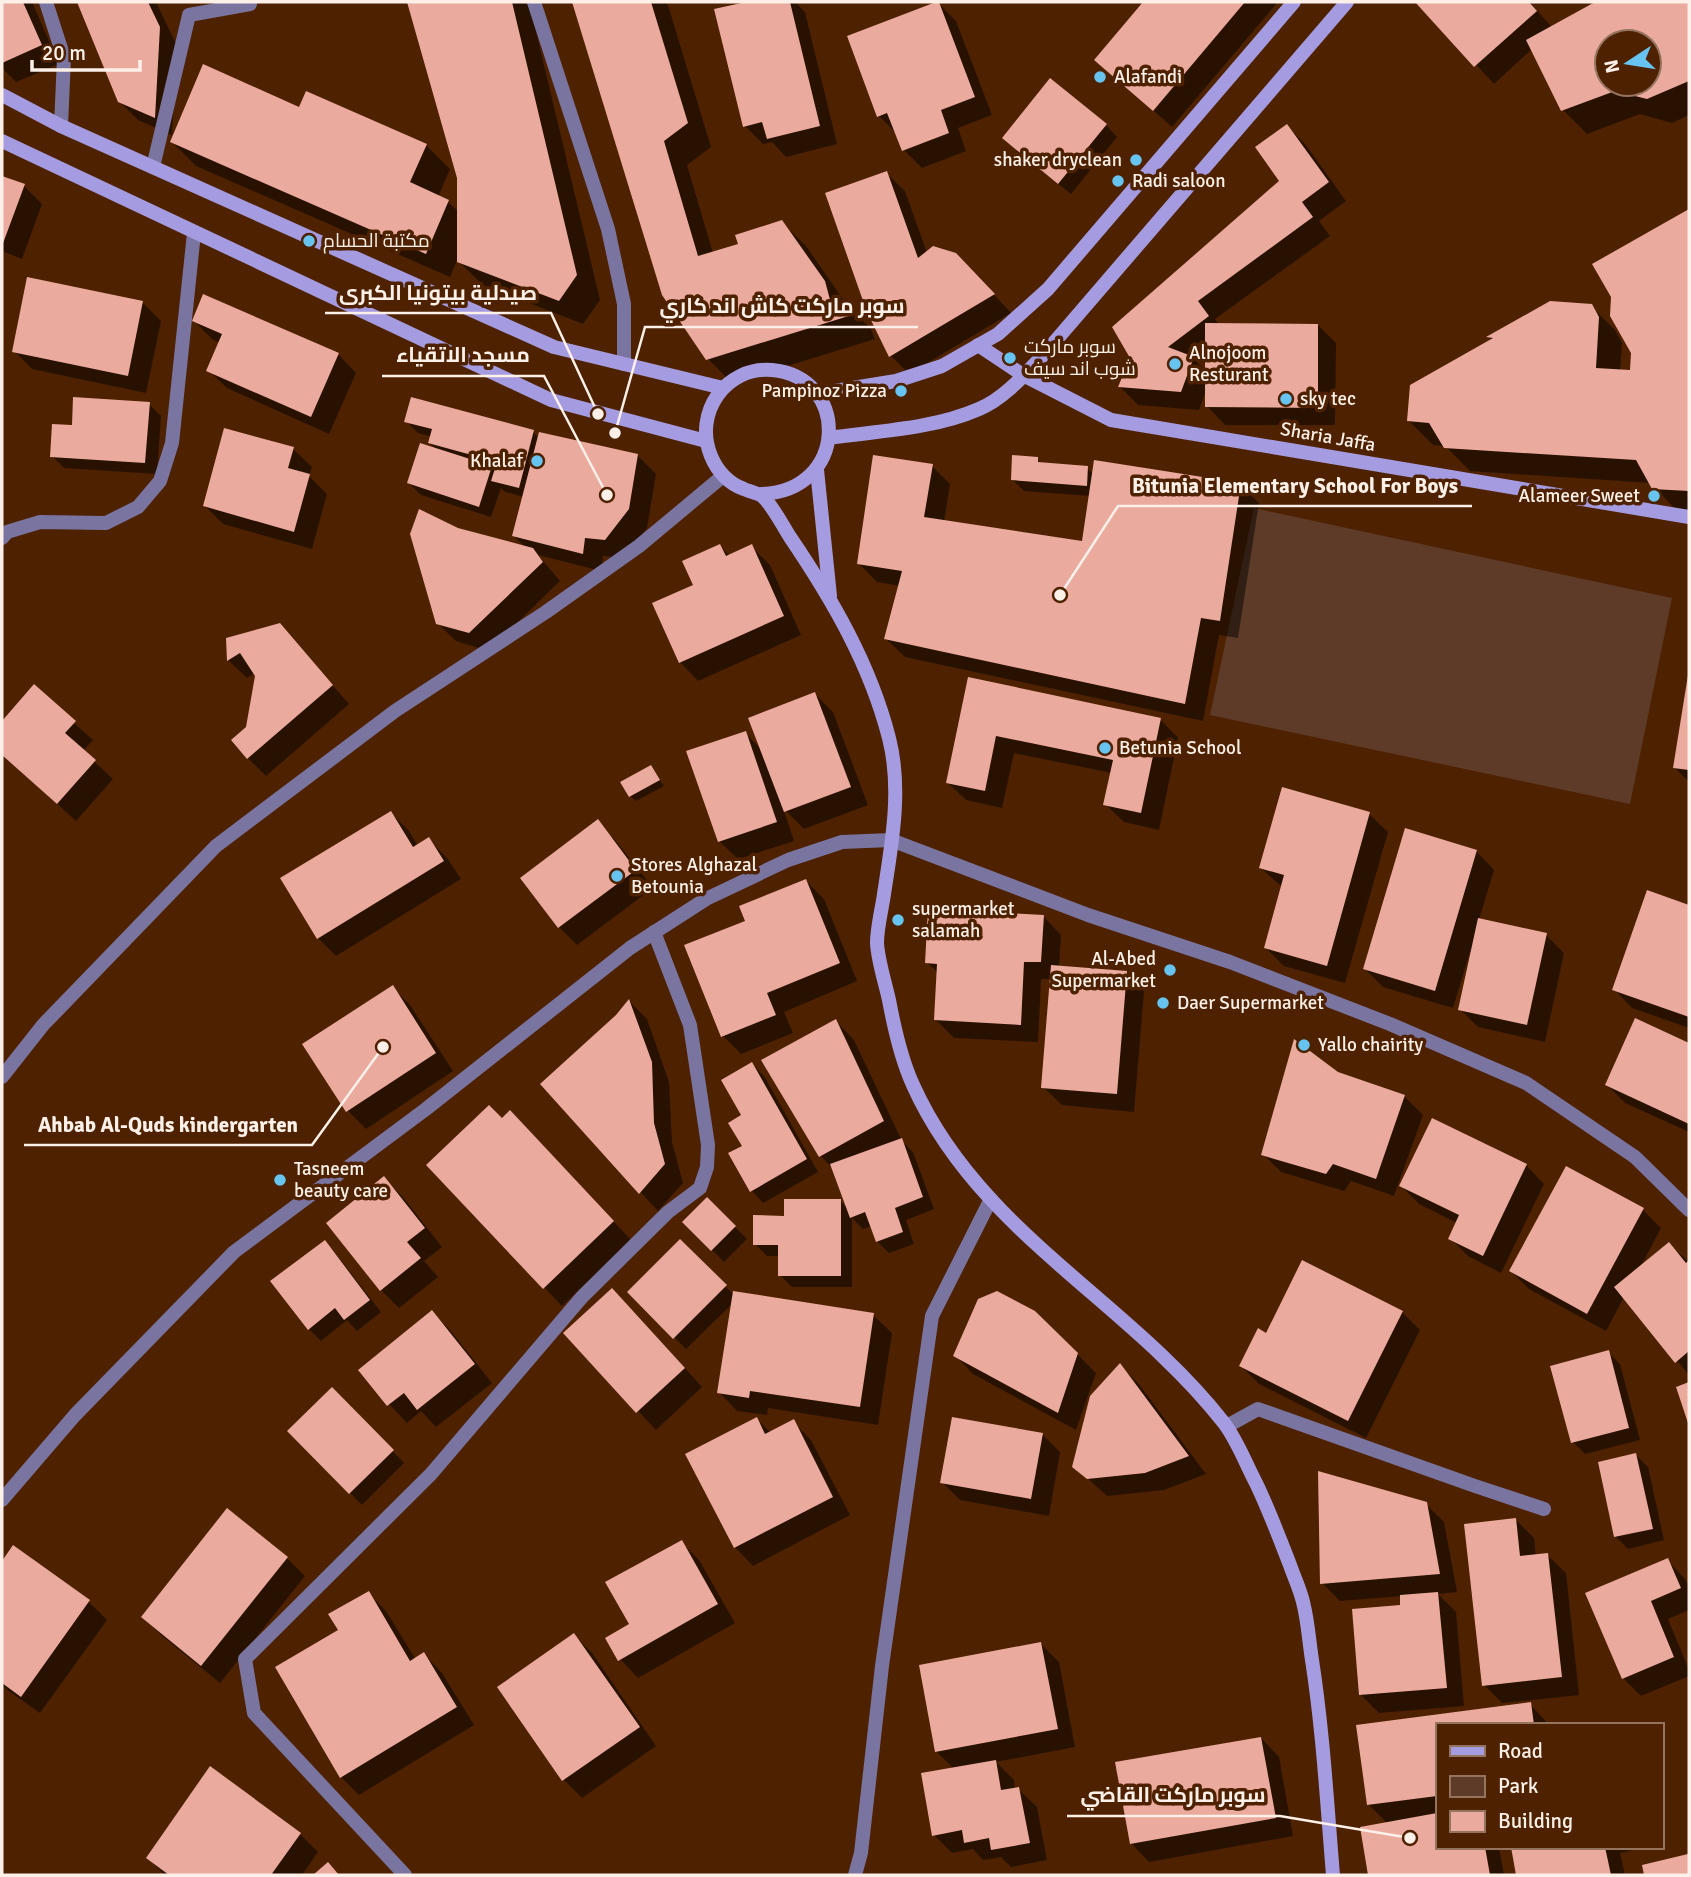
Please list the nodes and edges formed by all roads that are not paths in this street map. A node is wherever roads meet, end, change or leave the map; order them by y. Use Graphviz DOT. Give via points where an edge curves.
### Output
graph roads {
  1 [pos="46,2"];
  2 [pos="534,2"];
  3 [pos="1294,2"];
  4 [pos="1347,2"];
  5 [pos="250,4"];
  6 [pos="2,95"];
  7 [pos="61,126"];
  8 [pos="2,142"];
  9 [pos="153,167"];
  10 [pos="194,233"];
  11 [pos="978,345"];
  12 [pos="624,364"];
  13 [pos="1023,375"];
  14 [pos="723,388"];
  15 [pos="816,394"];
  16 [pos="829,438"];
  17 [pos="706,441"];
  18 [pos="817,470"];
  19 [pos="723,476"];
  20 [pos="761,494"];
  21 [pos="1689,517"];
  22 [pos="2,538"];
  23 [pos="830,597"];
  24 [pos="891,840"];
  25 [pos="654,932"];
  26 [pos="2,1077"];
  27 [pos="991,1199"];
  28 [pos="1689,1210"];
  29 [pos="1227,1426"];
  30 [pos="2,1500"];
  31 [pos="1544,1508"];
  32 [pos="405,1875"];
  33 [pos="855,1875"];
  34 [pos="1333,1875"];
  1 -- 7 [label="street" via="64,58"];
  2 -- 12 [label="street" via="608,229 624,304"];
  3 -- 11 [label="main road" via="1048,289 998,334"];
  4 -- 13 [label="main road"];
  5 -- 9 [label="street" via="189,15"];
  6 -- 7 [label="main road"];
  7 -- 9 [label="main road"];
  8 -- 10 [label="main road"];
  9 -- 12 [label="main road" via="554,347"];
  10 -- 17 [label="main road" via="551,400"];
  10 -- 22 [label="street" via="172,443 160,481 138,507 106,523 40,522"];
  11 -- 13 [label="main road, Sharia Jaffa"];
  11 -- 15 [label="main road" via="942,366 896,382"];
  12 -- 14 [label="main road"];
  13 -- 16 [label="main road" via="981,409 934,423"];
  13 -- 21 [label="main road, Sharia Jaffa" via="1111,420"];
  14 -- 15 [label="main road" via="739,376 776,370 795,375"];
  14 -- 17 [label="main road" via="706,422"];
  15 -- 16 [label="main road" via="829,420"];
  16 -- 18 [label="main road"];
  17 -- 19 [label="main road"];
  18 -- 20 [label="main road" via="790,490"];
  18 -- 23 [label="main road"];
  19 -- 20 [label="main road"];
  19 -- 26 [label="street" via="639,546 395,711 216,846 43,1025"];
  20 -- 23 [label="main road"];
  23 -- 24 [label="main road" via="875,689 891,744 897,790"];
  24 -- 25 [label="street" via="842,842 788,860 706,899"];
  24 -- 27 [label="main road" via="877,941 893,1018 912,1084 953,1156"];
  24 -- 28 [label="street" via="1088,915 1255,971 1526,1083 1635,1157"];
  25 -- 30 [label="street" via="234,1252 75,1415"];
  25 -- 32 [label="street" via="693,1039 708,1144 700,1188 668,1212 582,1297 431,1474 245,1659 254,1713"];
  27 -- 29 [label="main road" via="1022,1234 1172,1364"];
  27 -- 33 [label="street" via="932,1315"];
  29 -- 31 [label="street" via="1258,1409"];
  29 -- 34 [label="main road" via="1267,1506 1303,1600 1320,1706"];
}
